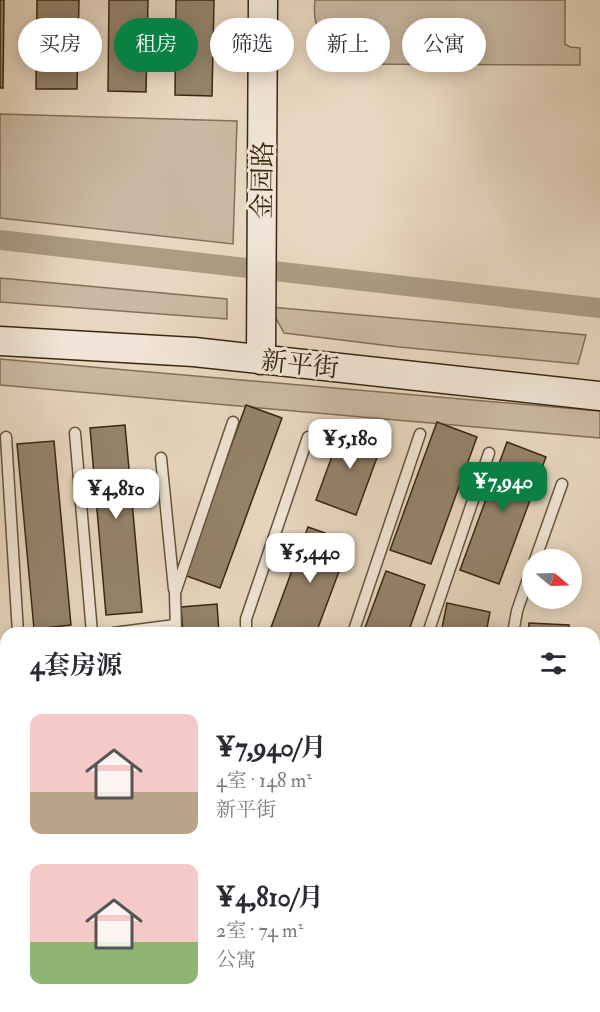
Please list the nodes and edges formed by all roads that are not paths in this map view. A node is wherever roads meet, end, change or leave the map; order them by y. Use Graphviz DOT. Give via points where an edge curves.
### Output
graph roads {
  1 [pos="263,0"];
  2 [pos="0,340"];
  3 [pos="261,360"];
  4 [pos="600,396"];
  5 [pos="232,422"];
  6 [pos="75,433"];
  7 [pos="420,434"];
  8 [pos="6,437"];
  9 [pos="308,437"];
  10 [pos="489,453"];
  11 [pos="161,458"];
  12 [pos="562,484"];
  13 [pos="539,549"];
  14 [pos="175,593"];
  15 [pos="522,596"];
  16 [pos="18,627"];
  17 [pos="91,627"];
  18 [pos="176,627"];
  19 [pos="246,627"];
  20 [pos="355,627"];
  21 [pos="430,627"];
  22 [pos="514,627"];
  1 -- 3 [label="main road, 金园路"];
  2 -- 3 [label="main road, 新平街"];
  3 -- 4 [label="main road, 新平街"];
  5 -- 14 [label="lane"];
  6 -- 17 [label="lane"];
  7 -- 20 [label="lane"];
  8 -- 16 [label="lane"];
  9 -- 19 [label="lane"];
  10 -- 21 [label="lane"];
  11 -- 14 [label="lane"];
  12 -- 13 [label="lane"];
  14 -- 18 [label="lane"];
  15 -- 22 [label="lane"];
}
